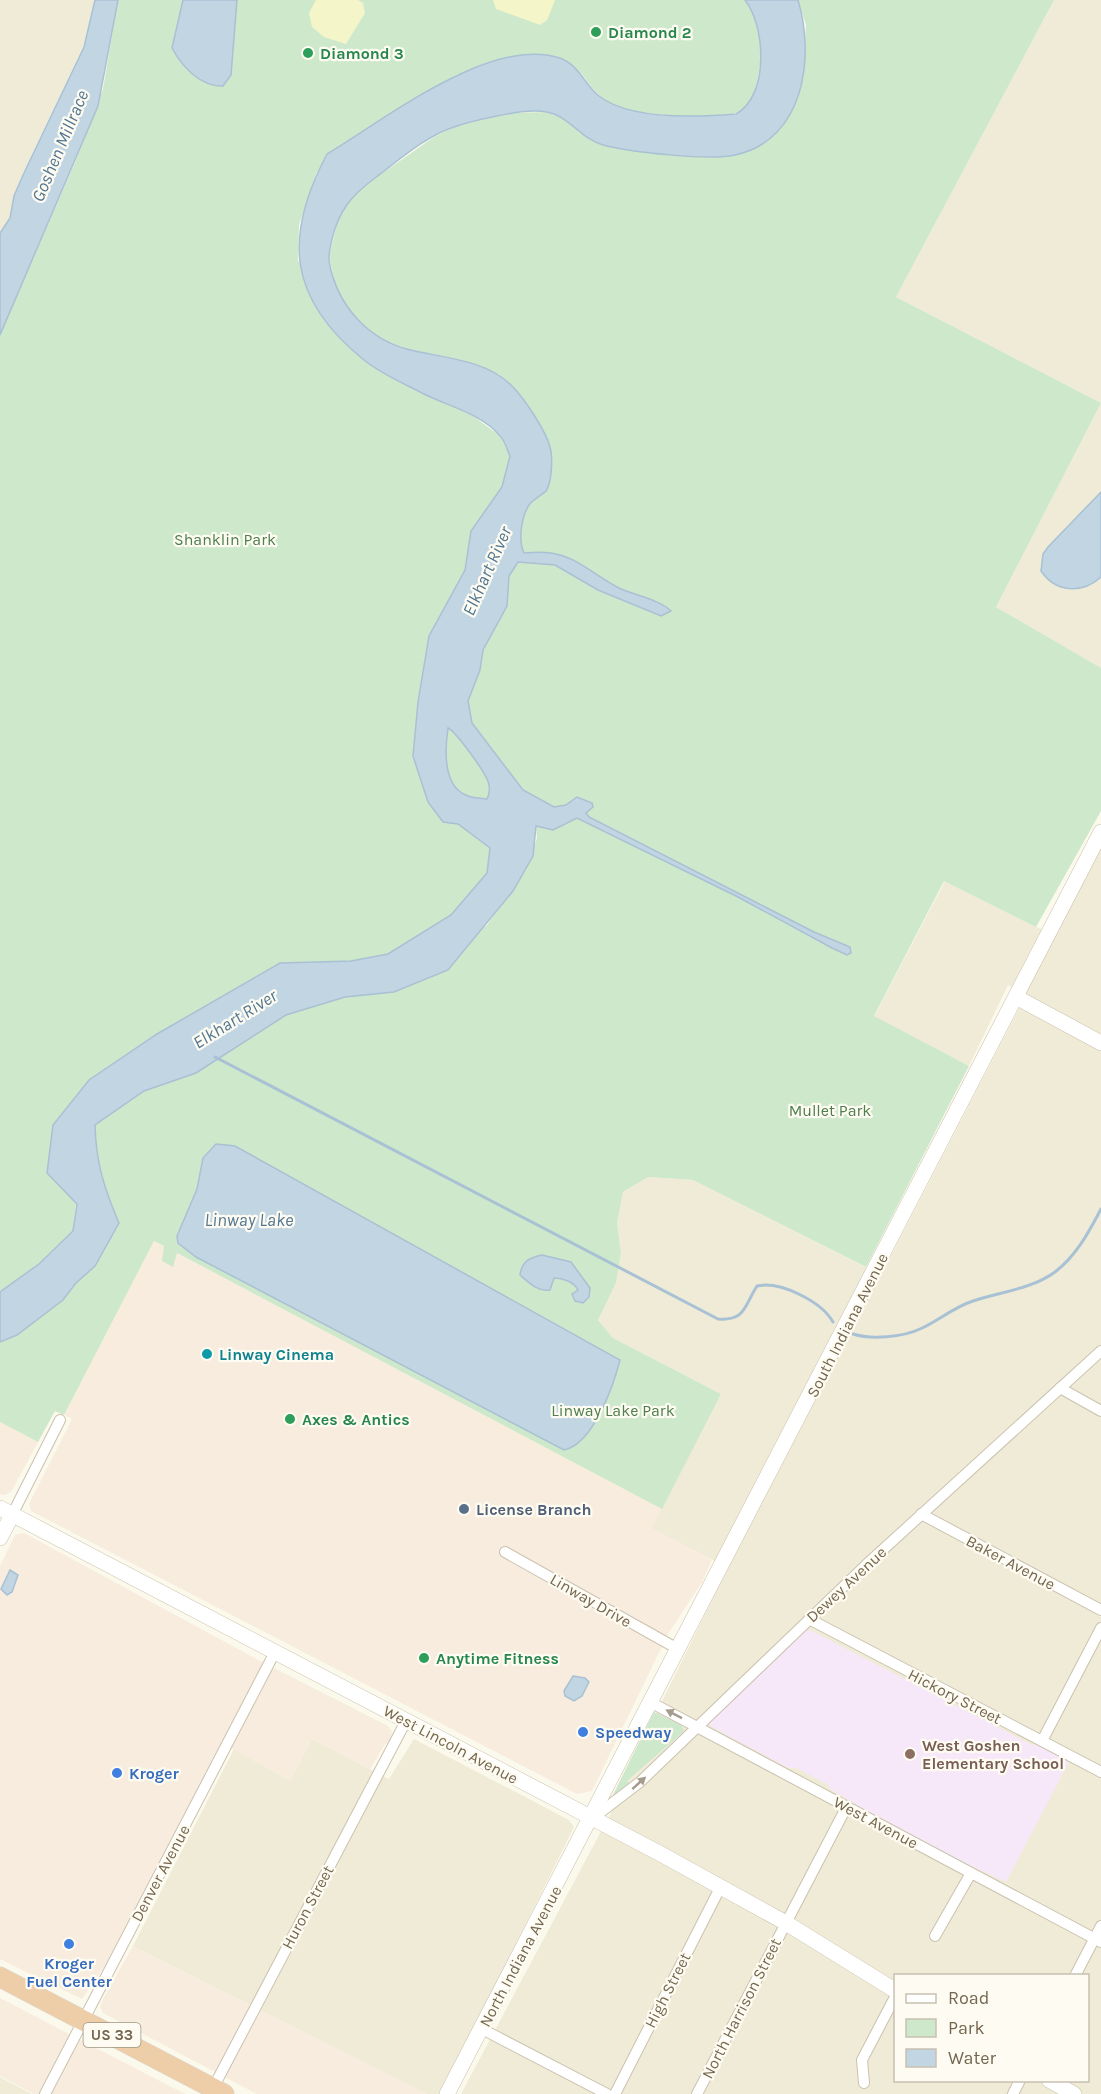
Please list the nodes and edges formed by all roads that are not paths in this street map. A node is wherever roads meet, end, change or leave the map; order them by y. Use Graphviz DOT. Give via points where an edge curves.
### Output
graph roads {
  1 [pos="1101,832"];
  2 [pos="1016,997"];
  3 [pos="1101,1042"];
  4 [pos="1101,1351"];
  5 [pos="1060,1388"];
  6 [pos="1101,1411"];
  7 [pos="60,1420"];
  8 [pos="6,1511"];
  9 [pos="921,1514"];
  10 [pos="0,1538"];
  11 [pos="505,1552"];
  12 [pos="1101,1610"];
  13 [pos="809,1619"];
  14 [pos="1101,1628"];
  15 [pos="678,1649"];
  16 [pos="275,1653"];
  17 [pos="650,1702"];
  18 [pos="406,1720"];
  19 [pos="697,1726"];
  20 [pos="1042,1741"];
  21 [pos="1101,1772"];
  22 [pos="847,1806"];
  23 [pos="593,1818"];
  24 [pos="971,1873"];
  25 [pos="721,1886"];
  26 [pos="786,1923"];
  27 [pos="1101,1926"];
  28 [pos="935,1936"];
  29 [pos="1098,1940"];
  30 [pos="1076,1974"];
  31 [pos="0,1977"];
  32 [pos="894,1992"];
  33 [pos="894,1997"];
  34 [pos="83,2020"];
  35 [pos="482,2029"];
  36 [pos="1052,2082"];
  37 [pos="864,2083"];
  38 [pos="215,2092"];
  39 [pos="45,2094"];
  40 [pos="447,2094"];
  41 [pos="607,2094"];
  42 [pos="615,2094"];
  43 [pos="697,2094"];
  44 [pos="1074,2094"];
  1 -- 2 [label="street, South Indiana Avenue"];
  2 -- 3 [label="street"];
  2 -- 15 [label="street, South Indiana Avenue"];
  4 -- 5 [label="street, Dewey Avenue"];
  5 -- 6 [label="street"];
  5 -- 9 [label="street, Dewey Avenue"];
  7 -- 8 [label="street"];
  8 -- 10 [label="street"];
  8 -- 16 [label="street, West Lincoln Avenue"];
  9 -- 12 [label="street, Baker Avenue"];
  9 -- 13 [label="street, Dewey Avenue"];
  11 -- 15 [label="street, Linway Drive"];
  13 -- 19 [label="street, Dewey Avenue"];
  13 -- 20 [label="street, Hickory Street"];
  14 -- 20 [label="street"];
  15 -- 17 [label="street, South Indiana Avenue"];
  16 -- 18 [label="street, West Lincoln Avenue"];
  16 -- 34 [label="street, Denver Avenue"];
  19 -- 17 [label="street, West Avenue, one-way"];
  17 -- 23 [label="street, South Indiana Avenue"];
  18 -- 23 [label="street, West Lincoln Avenue"];
  18 -- 38 [label="street, Huron Street"];
  19 -- 22 [label="street, West Avenue"];
  23 -- 19 [label="street, Dewey Avenue, one-way" via="640,1782"];
  20 -- 21 [label="street, Hickory Street"];
  22 -- 24 [label="street, West Avenue"];
  22 -- 26 [label="street, North Harrison Street"];
  23 -- 25 [label="street, West Lincoln Avenue"];
  23 -- 35 [label="street, North Indiana Avenue"];
  24 -- 28 [label="street"];
  24 -- 29 [label="street, West Avenue"];
  25 -- 26 [label="street, West Lincoln Avenue"];
  25 -- 42 [label="street, High Street"];
  26 -- 32 [label="street, West Lincoln Avenue"];
  26 -- 43 [label="street, North Harrison Street"];
  27 -- 29 [label="street"];
  29 -- 30 [label="street"];
  31 -- 34 [label="highway, US 33"];
  33 -- 37 [label="street" via="862,2060"];
  34 -- 38 [label="highway, US 33"];
  34 -- 39 [label="street, Denver Avenue"];
  35 -- 40 [label="street, North Indiana Avenue"];
  35 -- 41 [label="street"];
  36 -- 44 [label="street"];
}
